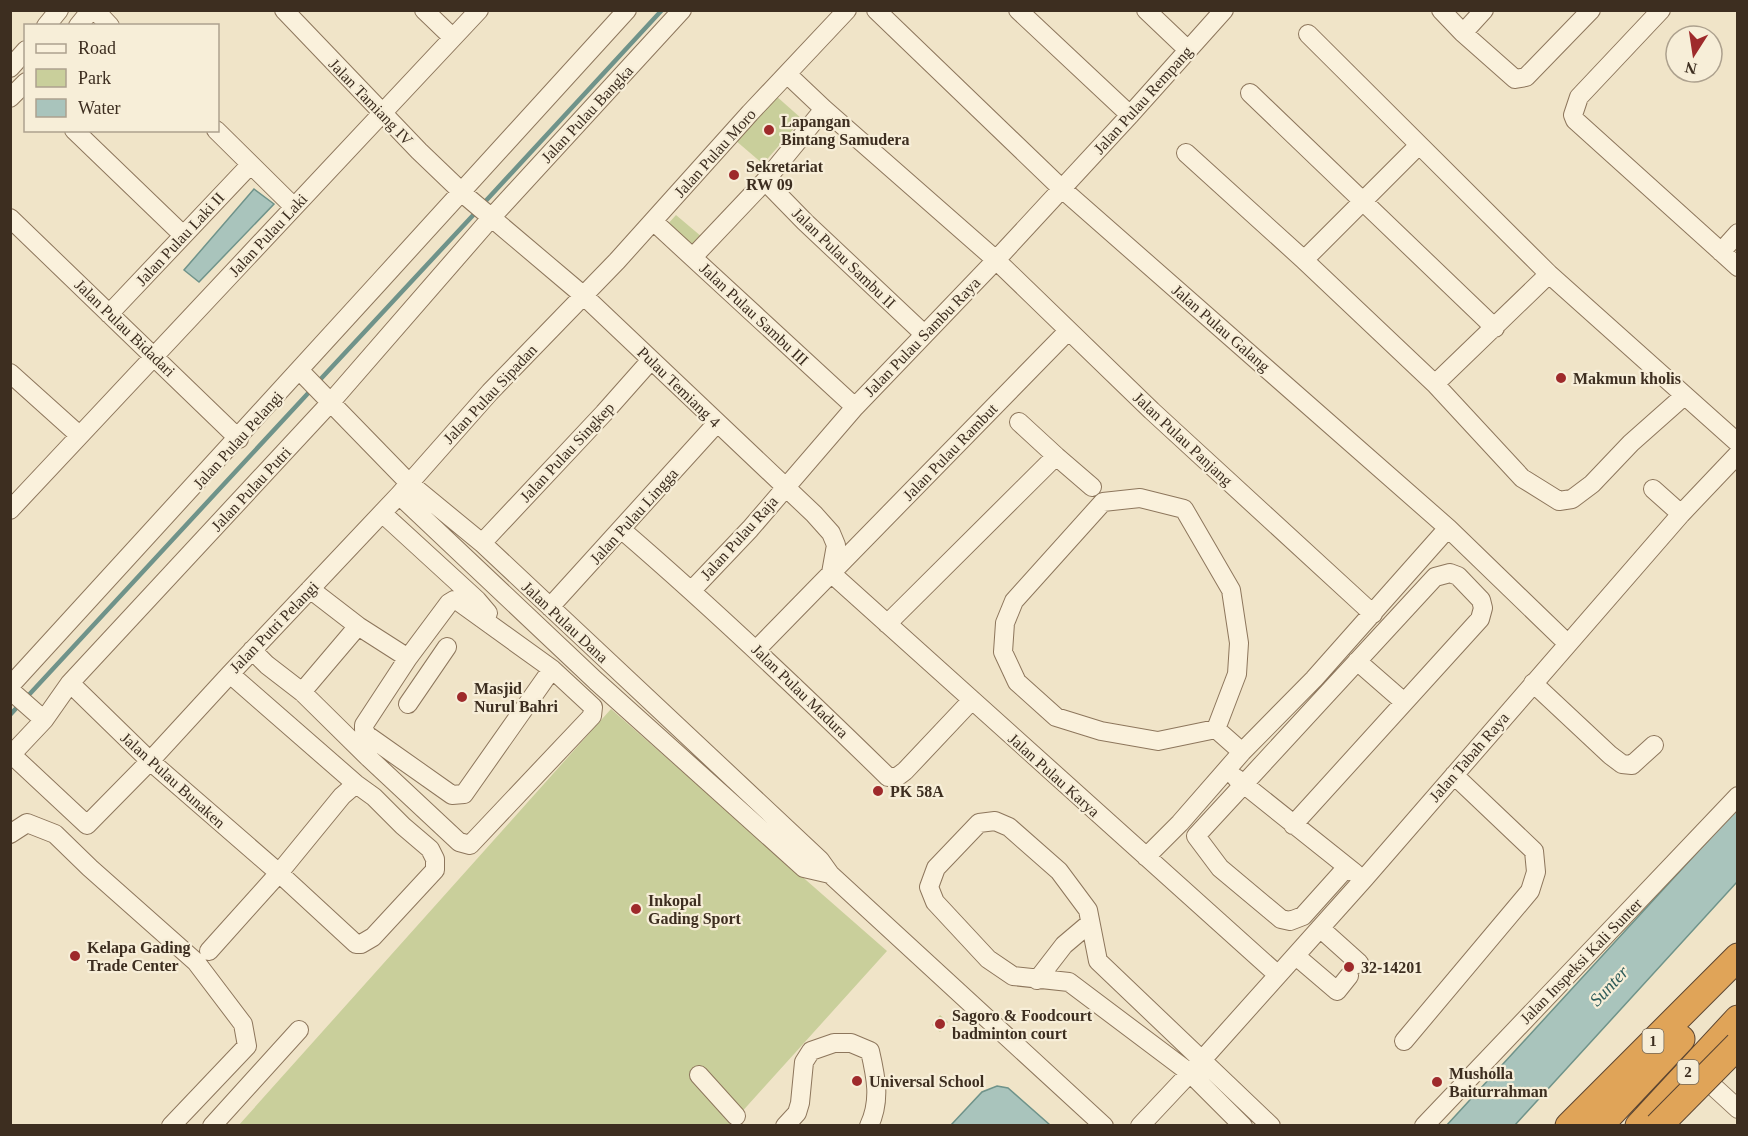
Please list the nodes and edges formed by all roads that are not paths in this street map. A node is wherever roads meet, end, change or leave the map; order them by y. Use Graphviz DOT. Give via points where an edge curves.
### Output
graph roads {
  1 [pos="59,10"];
  2 [pos="93,10"];
  3 [pos="284,10"];
  4 [pos="424,10"];
  5 [pos="479,10"];
  6 [pos="627,10"];
  7 [pos="682,10"];
  8 [pos="847,10"];
  9 [pos="876,10"];
  10 [pos="1018,10"];
  11 [pos="1146,10"];
  12 [pos="1224,10"];
  13 [pos="1441,10"];
  14 [pos="1484,10"];
  15 [pos="1591,10"];
  16 [pos="1661,10"];
  17 [pos="48,24"];
  18 [pos="80,24"];
  19 [pos="108,24"];
  20 [pos="1463,33"];
  21 [pos="1308,34"];
  22 [pos="453,37"];
  23 [pos="1188,50"];
  24 [pos="24,52"];
  25 [pos="11,67"];
  26 [pos="787,74"];
  27 [pos="24,84"];
  28 [pos="1250,93"];
  29 [pos="10,98"];
  30 [pos="824,109"];
  31 [pos="383,115"];
  32 [pos="1130,115"];
  33 [pos="76,132"];
  34 [pos="218,132"];
  35 [pos="1419,144"];
  36 [pos="1186,153"];
  37 [pos="250,165"];
  38 [pos="765,181"];
  39 [pos="1061,188"];
  40 [pos="464,194"];
  41 [pos="1362,202"];
  42 [pos="294,207"];
  43 [pos="489,215"];
  44 [pos="10,218"];
  45 [pos="653,221"];
  46 [pos="1737,233"];
  47 [pos="183,236"];
  48 [pos="1720,252"];
  49 [pos="693,257"];
  50 [pos="996,260"];
  51 [pos="1304,260"];
  52 [pos="1737,267"];
  53 [pos="1550,274"];
  54 [pos="584,296"];
  55 [pos="110,314"];
  56 [pos="1495,328"];
  57 [pos="1068,331"];
  58 [pos="924,334"];
  59 [pos="154,356"];
  60 [pos="651,360"];
  61 [pos="10,373"];
  62 [pos="304,374"];
  63 [pos="1435,384"];
  64 [pos="1684,396"];
  65 [pos="327,398"];
  66 [pos="855,407"];
  67 [pos="1019,422"];
  68 [pos="717,423"];
  69 [pos="79,435"];
  70 [pos="238,439"];
  71 [pos="1737,443"];
  72 [pos="1737,454"];
  73 [pos="1056,456"];
  74 [pos="785,486"];
  75 [pos="1092,487"];
  76 [pos="404,489"];
  77 [pos="1653,489"];
  78 [pos="10,510"];
  79 [pos="382,513"];
  80 [pos="1681,514"];
  81 [pos="1448,528"];
  82 [pos="622,530"];
  83 [pos="482,543"];
  84 [pos="831,573"];
  85 [pos="310,589"];
  86 [pos="692,590"];
  87 [pos="550,608"];
  88 [pos="1373,614"];
  89 [pos="486,621"];
  90 [pos="887,624"];
  91 [pos="358,626"];
  92 [pos="1568,644"];
  93 [pos="447,647"];
  94 [pos="757,649"];
  95 [pos="252,650"];
  96 [pos="408,659"];
  97 [pos="1358,661"];
  98 [pos="612,665"];
  99 [pos="552,669"];
  100 [pos="230,674"];
  101 [pos="429,676"];
  102 [pos="596,681"];
  103 [pos="69,683"];
  104 [pos="1533,683"];
  105 [pos="11,689"];
  106 [pos="303,692"];
  107 [pos="583,697"];
  108 [pos="972,700"];
  109 [pos="1404,702"];
  110 [pos="408,704"];
  111 [pos="41,717"];
  112 [pos="1216,729"];
  113 [pos="1654,745"];
  114 [pos="376,752"];
  115 [pos="1242,752"];
  116 [pos="11,757"];
  117 [pos="150,761"];
  118 [pos="1227,770"];
  119 [pos="1457,778"];
  120 [pos="356,784"];
  121 [pos="1244,784"];
  122 [pos="1737,796"];
  123 [pos="1180,823"];
  124 [pos="1293,825"];
  125 [pos="10,834"];
  126 [pos="1196,836"];
  127 [pos="1146,857"];
  128 [pos="1347,867"];
  129 [pos="279,873"];
  130 [pos="830,874"];
  131 [pos="1364,879"];
  132 [pos="1090,923"];
  133 [pos="1325,933"];
  134 [pos="209,951"];
  135 [pos="1737,957"];
  136 [pos="1301,960"];
  137 [pos="1737,970"];
  138 [pos="1278,975"];
  139 [pos="1737,979"];
  140 [pos="1037,980"];
  141 [pos="1737,1006"];
  142 [pos="1737,1019"];
  143 [pos="1737,1029"];
  144 [pos="299,1030"];
  145 [pos="1404,1041"];
  146 [pos="1737,1045"];
  147 [pos="1737,1063"];
  148 [pos="1198,1069"];
  149 [pos="699,1075"];
  150 [pos="1218,1088"];
  151 [pos="1714,1088"];
  152 [pos="1680,1089"];
  153 [pos="1248,1103"];
  154 [pos="1737,1109"];
  155 [pos="736,1116"];
  156 [pos="1234,1122"];
  157 [pos="171,1125"];
  158 [pos="212,1125"];
  159 [pos="785,1125"];
  160 [pos="869,1125"];
  161 [pos="1104,1125"];
  162 [pos="1140,1125"];
  163 [pos="1271,1125"];
  164 [pos="1424,1125"];
  165 [pos="1569,1125"];
  166 [pos="1587,1125"];
  167 [pos="1599,1125"];
  168 [pos="1627,1125"];
  169 [pos="1639,1125"];
  170 [pos="1646,1125"];
  171 [pos="1658,1125"];
  172 [pos="1676,1125"];
  1 -- 17 [label="street"];
  2 -- 18 [label="street"];
  2 -- 19 [label="street"];
  3 -- 31 [label="street, Jalan Tamiang IV"];
  4 -- 22 [label="street"];
  5 -- 22 [label="street, Jalan Pulau Laki"];
  6 -- 40 [label="street"];
  7 -- 43 [label="street, Jalan Pulau Bangka"];
  8 -- 26 [label="street, Jalan Pulau Moro"];
  9 -- 39 [label="street, Jalan Pulau Galang"];
  10 -- 32 [label="street"];
  11 -- 23 [label="street"];
  12 -- 23 [label="street, Jalan Pulau Rempang"];
  13 -- 20 [label="street"];
  14 -- 20 [label="street"];
  15 -- 20 [label="street" via="1520,79 1515,79"];
  16 -- 48 [label="street" via="1579,97 1573,115"];
  21 -- 35 [label="street"];
  22 -- 31 [label="street, Jalan Pulau Laki"];
  23 -- 32 [label="street, Jalan Pulau Rempang"];
  24 -- 25 [label="street"];
  26 -- 30 [label="street, Jalan Pulau Panjang"];
  26 -- 45 [label="street, Jalan Pulau Moro"];
  27 -- 29 [label="street"];
  28 -- 41 [label="street"];
  30 -- 38 [label="street"];
  30 -- 50 [label="street, Jalan Pulau Panjang"];
  31 -- 40 [label="street, Jalan Tamiang IV"];
  31 -- 42 [label="street, Jalan Pulau Laki"];
  32 -- 39 [label="street, Jalan Pulau Rempang"];
  33 -- 47 [label="street"];
  34 -- 37 [label="street"];
  35 -- 41 [label="street"];
  35 -- 53 [label="street"];
  36 -- 51 [label="street"];
  37 -- 42 [label="street"];
  37 -- 47 [label="street, Jalan Pulau Laki II"];
  38 -- 49 [label="street"];
  38 -- 58 [label="street, Jalan Pulau Sambu II"];
  39 -- 50 [label="street, Jalan Pulau Sambu Raya"];
  39 -- 81 [label="street, Jalan Pulau Galang"];
  40 -- 43 [label="street, Jalan Tamiang IV"];
  40 -- 62 [label="street, Jalan Pulau Pelangi"];
  41 -- 51 [label="street"];
  41 -- 56 [label="street"];
  42 -- 59 [label="street, Jalan Pulau Laki"];
  43 -- 54 [label="street, Pulau Temiang 4"];
  43 -- 65 [label="street, Jalan Pulau Putri"];
  44 -- 55 [label="street, Jalan Pulau Bidadari"];
  45 -- 49 [label="street, Jalan Pulau Sambu III"];
  45 -- 54 [label="street, Jalan Pulau Moro"];
  46 -- 48 [label="street"];
  47 -- 55 [label="street, Jalan Pulau Laki II"];
  48 -- 52 [label="street"];
  49 -- 66 [label="street, Jalan Pulau Sambu III"];
  50 -- 57 [label="street, Jalan Pulau Panjang"];
  50 -- 58 [label="street, Jalan Pulau Sambu Raya"];
  51 -- 63 [label="street"];
  53 -- 56 [label="street"];
  53 -- 64 [label="street"];
  54 -- 60 [label="street, Pulau Temiang 4"];
  54 -- 76 [label="street, Jalan Pulau Sipadan" via="490,392"];
  55 -- 59 [label="street, Jalan Pulau Bidadari"];
  56 -- 63 [label="street"];
  57 -- 84 [label="street, Jalan Pulau Rambut"];
  57 -- 88 [label="street, Jalan Pulau Panjang"];
  58 -- 66 [label="street, Jalan Pulau Sambu Raya"];
  59 -- 69 [label="street, Jalan Pulau Laki"];
  59 -- 70 [label="street, Jalan Pulau Bidadari"];
  60 -- 68 [label="street, Pulau Temiang 4"];
  60 -- 83 [label="street, Jalan Pulau Singkep"];
  61 -- 69 [label="street"];
  62 -- 65 [label="street, Jalan Pulau Dana"];
  62 -- 70 [label="street, Jalan Pulau Pelangi"];
  63 -- 64 [label="street" via="1521,478 1558,501 1572,499 1592,484"];
  64 -- 71 [label="street"];
  65 -- 76 [label="street, Jalan Pulau Dana"];
  65 -- 103 [label="street, Jalan Pulau Putri"];
  66 -- 74 [label="street, Jalan Pulau Sambu Raya"];
  67 -- 73 [label="street"];
  68 -- 74 [label="street, Pulau Temiang 4"];
  68 -- 82 [label="street, Jalan Pulau Lingga"];
  69 -- 78 [label="street, Jalan Pulau Laki"];
  70 -- 105 [label="street, Jalan Pulau Pelangi"];
  72 -- 80 [label="street, Jalan Tabah Raya"];
  73 -- 75 [label="street"];
  73 -- 90 [label="street"];
  74 -- 84 [label="street, Pulau Temiang 4" via="831,533 836,545"];
  74 -- 86 [label="street, Jalan Pulau Raja"];
  76 -- 79 [label="street, Jalan Putri Pelangi"];
  76 -- 83 [label="street, Jalan Pulau Dana"];
  76 -- 102 [label="street, Jalan Pulau Dana"];
  77 -- 80 [label="street"];
  79 -- 85 [label="street, Jalan Putri Pelangi"];
  79 -- 89 [label="street" via="485,607"];
  80 -- 92 [label="street, Jalan Tabah Raya"];
  81 -- 88 [label="street"];
  81 -- 92 [label="street, Jalan Pulau Galang"];
  82 -- 86 [label="street, Jalan Pulau Madura"];
  82 -- 87 [label="street, Jalan Pulau Lingga"];
  83 -- 87 [label="street, Jalan Pulau Dana"];
  84 -- 90 [label="street, Jalan Pulau Karya"];
  84 -- 94 [label="street, Jalan Pulau Rambut"];
  85 -- 91 [label="street"];
  85 -- 95 [label="street, Jalan Putri Pelangi"];
  86 -- 94 [label="street, Jalan Pulau Madura"];
  87 -- 98 [label="street, Jalan Pulau Dana"];
  88 -- 115 [label="street"];
  89 -- 96 [label="street" via="454,600"];
  89 -- 99 [label="street"];
  90 -- 108 [label="street, Jalan Pulau Karya"];
  91 -- 96 [label="street"];
  91 -- 106 [label="street"];
  92 -- 104 [label="street, Jalan Tabah Raya"];
  93 -- 101 [label="street"];
  94 -- 108 [label="street, Jalan Pulau Madura" via="888,777 905,771"];
  95 -- 100 [label="street, Jalan Putri Pelangi"];
  95 -- 106 [label="street"];
  96 -- 101 [label="street"];
  96 -- 114 [label="street" via="364,725"];
  97 -- 109 [label="street"];
  97 -- 109 [label="street" via="1436,577 1450,573 1458,576 1481,600 1480,619"];
  97 -- 121 [label="street"];
  98 -- 102 [label="street"];
  98 -- 130 [label="street, Jalan Pulau Dana" via="820,860"];
  99 -- 107 [label="street"];
  99 -- 114 [label="street" via="464,794 452,795"];
  100 -- 117 [label="street, Jalan Putri Pelangi"];
  100 -- 120 [label="street"];
  101 -- 110 [label="street"];
  102 -- 107 [label="street"];
  102 -- 130 [label="street, Jalan Pulau Dana" via="804,868"];
  103 -- 111 [label="street, Jalan Pulau Putri"];
  103 -- 117 [label="street, Jalan Pulau Bunaken"];
  104 -- 113 [label="street" via="1622,764 1632,765"];
  104 -- 119 [label="street, Jalan Tabah Raya"];
  105 -- 111 [label="street"];
  106 -- 114 [label="street"];
  107 -- 114 [label="street" via="593,707 592,716 470,845 459,842"];
  108 -- 127 [label="street, Jalan Pulau Karya"];
  109 -- 124 [label="street"];
  111 -- 116 [label="street, Jalan Pulau Putri"];
  112 -- 112 [label="street" via="1158,741 1101,731 1056,717 1017,682 1004,652 1005,623 1014,601 1103,502 1140,498 1184,508 1232,590 1239,643 1237,674"];
  112 -- 115 [label="street"];
  115 -- 118 [label="street"];
  116 -- 117 [label="street, Jalan Putri Pelangi" via="87,825"];
  117 -- 129 [label="street, Jalan Pulau Bunaken"];
  118 -- 121 [label="street"];
  118 -- 123 [label="street"];
  119 -- 131 [label="street, Jalan Tabah Raya"];
  119 -- 145 [label="street" via="1534,851 1536,872 1530,891"];
  120 -- 129 [label="street"];
  120 -- 129 [label="street, Jalan Pulau Bunaken" via="430,849 435,870 373,937 361,944 356,944"];
  121 -- 124 [label="street"];
  121 -- 126 [label="street"];
  122 -- 164 [label="street, Jalan Inspeksi Kali Sunter"];
  123 -- 126 [label="street"];
  123 -- 127 [label="street"];
  124 -- 128 [label="street"];
  125 -- 157 [label="street" via="27,823 55,834 196,962 243,1024 247,1046"];
  126 -- 128 [label="street" via="1220,868 1281,919 1290,921 1303,916"];
  127 -- 138 [label="street, Jalan Pulau Karya"];
  128 -- 131 [label="street"];
  129 -- 134 [label="street"];
  130 -- 161 [label="street, Jalan Pulau Dana"];
  131 -- 133 [label="street, Jalan Tabah Raya"];
  132 -- 140 [label="street" via="1064,945"];
  132 -- 140 [label="street" via="1088,910 1059,871 1009,827 995,821 979,823 936,868 928,886 935,902 988,958 1013,976"];
  132 -- 148 [label="street" via="1098,961"];
  133 -- 136 [label="street, Jalan Tabah Raya"];
  133 -- 136 [label="street" via="1359,963 1337,991"];
  135 -- 165 [label="highway, 1"];
  136 -- 138 [label="street, Jalan Tabah Raya"];
  137 -- 166 [label="street"];
  138 -- 148 [label="street, Jalan Tabah Raya"];
  139 -- 167 [label="highway, 2"];
  140 -- 148 [label="street" via="1069,982"];
  141 -- 168 [label="street"];
  142 -- 169 [label="highway, 2"];
  143 -- 152 [label="highway"];
  144 -- 158 [label="street"];
  146 -- 171 [label="highway, bridge"];
  147 -- 151 [label="highway"];
  148 -- 150 [label="street"];
  148 -- 162 [label="street"];
  149 -- 155 [label="street"];
  150 -- 153 [label="street"];
  150 -- 156 [label="street"];
  151 -- 152 [label="highway"];
  151 -- 154 [label="street"];
  151 -- 172 [label="highway"];
  152 -- 170 [label="highway"];
  153 -- 156 [label="street"];
  153 -- 163 [label="street"];
  159 -- 160 [label="street" via="800,1103 804,1062 811,1051 834,1043 870,1051 877,1082 875,1114"];
}
